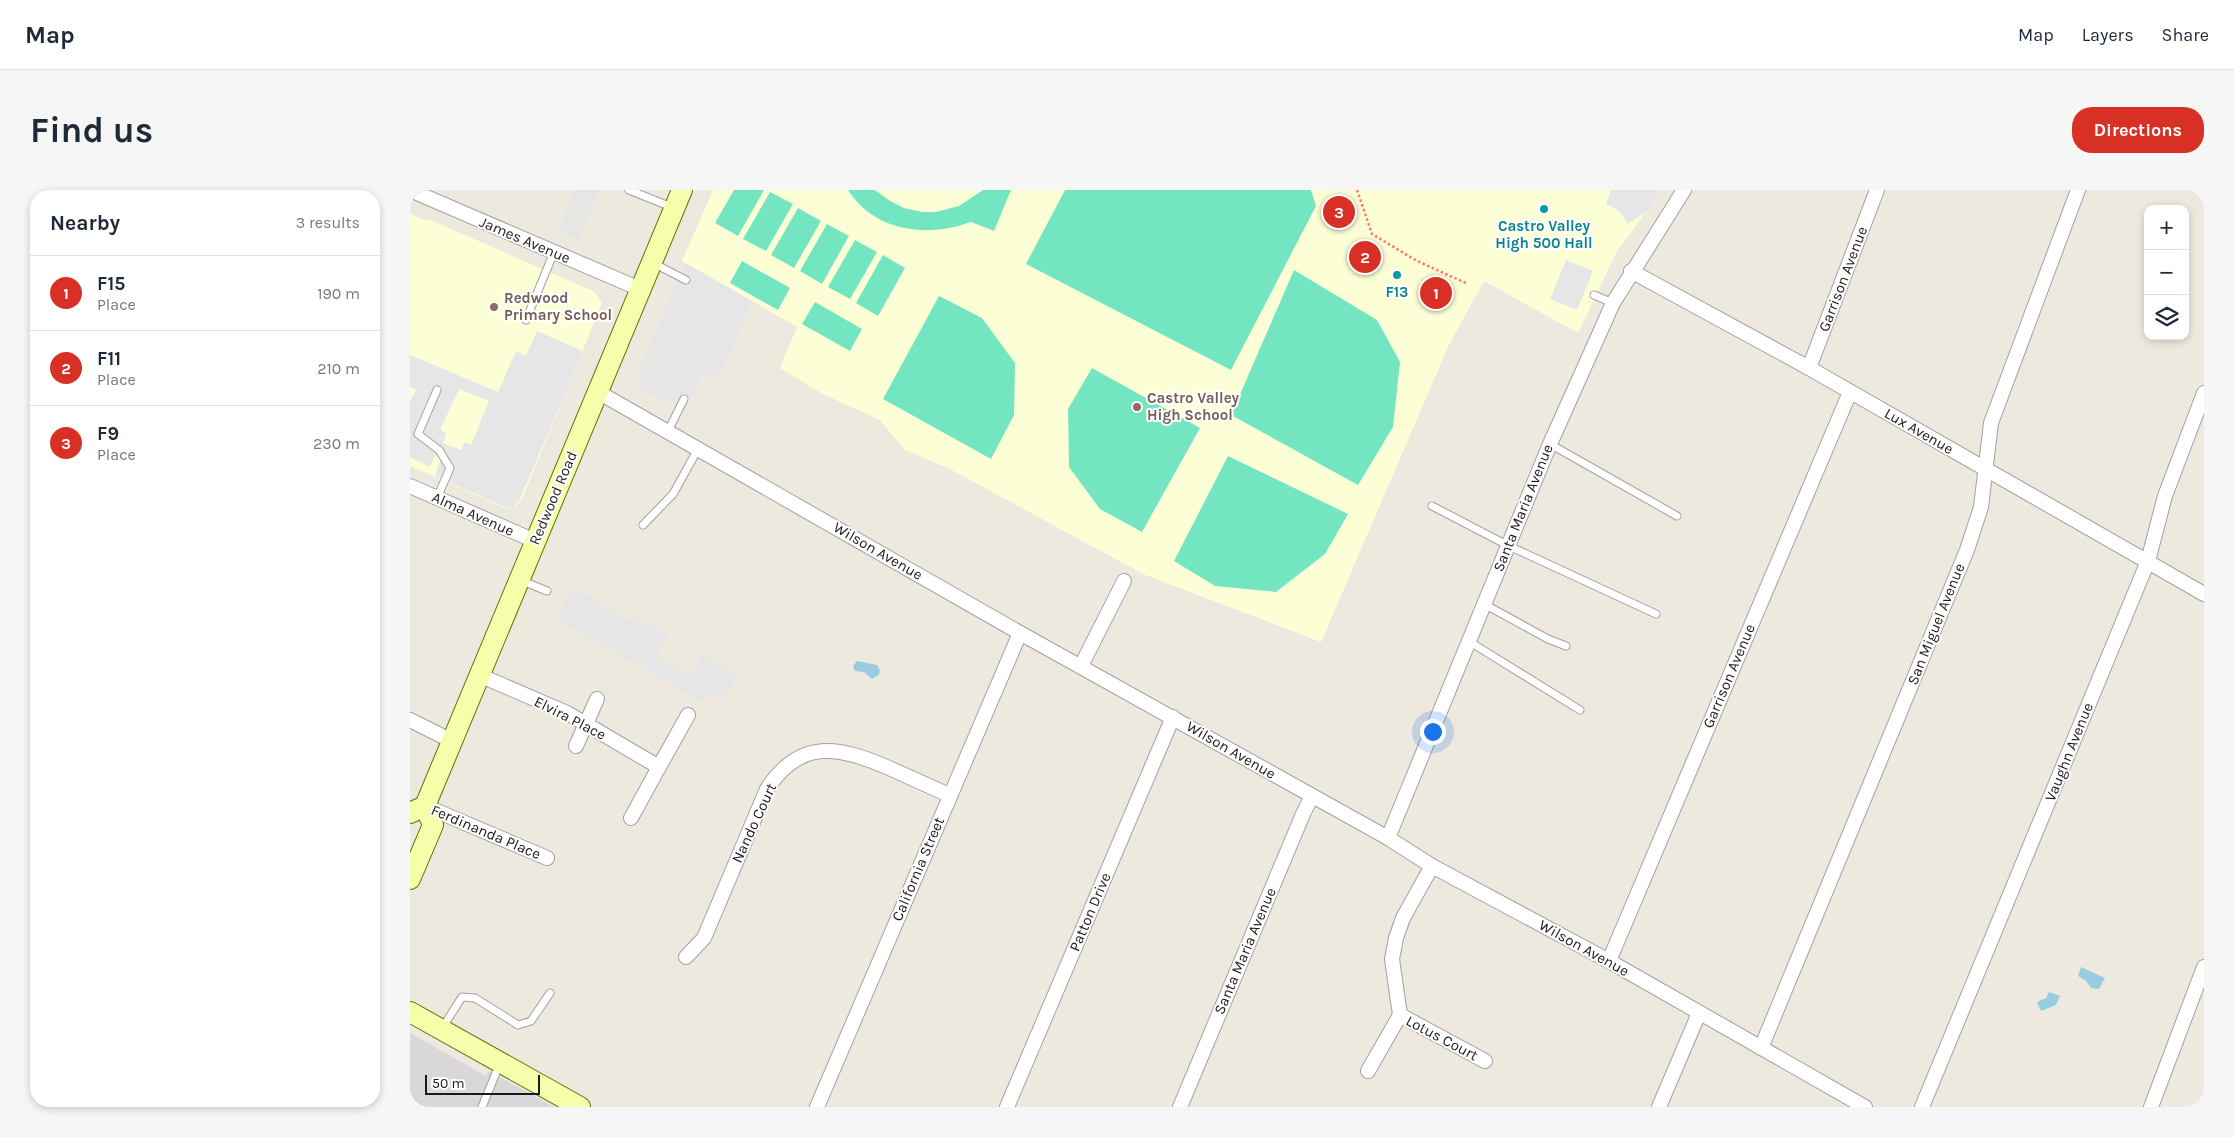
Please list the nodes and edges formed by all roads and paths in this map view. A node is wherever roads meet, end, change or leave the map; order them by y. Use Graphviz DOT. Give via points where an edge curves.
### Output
graph roads {
  1 [pos="410,190"];
  2 [pos="629,190"];
  3 [pos="682,190"];
  4 [pos="1357,190"];
  5 [pos="1684,190"];
  6 [pos="1877,190"];
  7 [pos="2078,190"];
  8 [pos="674,208"];
  9 [pos="554,252"];
  10 [pos="652,263"];
  11 [pos="1631,271"];
  12 [pos="686,280"];
  13 [pos="1468,284"];
  14 [pos="640,290"];
  15 [pos="1594,295"];
  16 [pos="1613,304"];
  17 [pos="526,320"];
  18 [pos="1809,368"];
  19 [pos="437,390"];
  20 [pos="598,392"];
  21 [pos="1850,392"];
  22 [pos="2204,393"];
  23 [pos="684,399"];
  24 [pos="668,431"];
  25 [pos="1550,444"];
  26 [pos="699,448"];
  27 [pos="1986,469"];
  28 [pos="410,486"];
  29 [pos="436,498"];
  30 [pos="1432,506"];
  31 [pos="1677,516"];
  32 [pos="643,526"];
  33 [pos="535,541"];
  34 [pos="1507,545"];
  35 [pos="2148,561"];
  36 [pos="519,580"];
  37 [pos="1124,582"];
  38 [pos="547,591"];
  39 [pos="2204,594"];
  40 [pos="1484,604"];
  41 [pos="1656,614"];
  42 [pos="1020,632"];
  43 [pos="1470,642"];
  44 [pos="1566,646"];
  45 [pos="1081,666"];
  46 [pos="479,675"];
  47 [pos="597,699"];
  48 [pos="1580,710"];
  49 [pos="688,715"];
  50 [pos="1173,717"];
  51 [pos="410,720"];
  52 [pos="586,724"];
  53 [pos="452,741"];
  54 [pos="576,746"];
  55 [pos="659,767"];
  56 [pos="949,795"];
  57 [pos="1312,796"];
  58 [pos="418,810"];
  59 [pos="631,818"];
  60 [pos="1388,838"];
  61 [pos="547,858"];
  62 [pos="1432,866"];
  63 [pos="410,880"];
  64 [pos="686,958"];
  65 [pos="1609,962"];
  66 [pos="2204,967"];
  67 [pos="550,993"];
  68 [pos="410,1012"];
  69 [pos="1699,1013"];
  70 [pos="1400,1015"];
  71 [pos="441,1030"];
  72 [pos="1761,1048"];
  73 [pos="1485,1061"];
  74 [pos="500,1063"];
  75 [pos="1368,1071"];
  76 [pos="482,1107"];
  77 [pos="580,1107"];
  78 [pos="817,1107"];
  79 [pos="1007,1107"];
  80 [pos="1180,1107"];
  81 [pos="1658,1107"];
  82 [pos="1866,1107"];
  83 [pos="1922,1107"];
  84 [pos="2151,1107"];
  1 -- 9 [label="street, James Avenue"];
  2 -- 8 [label="lane"];
  3 -- 8 [label="main road, Redwood Road"];
  4 -- 13 [label="path" via="1372,234 1417,262"];
  5 -- 11 [label="street, Santa Maria Avenue"];
  6 -- 18 [label="street, Garrison Avenue"];
  7 -- 27 [label="street, San Miguel Avenue" via="1998,401 1988,436"];
  8 -- 10 [label="main road, Redwood Road"];
  9 -- 14 [label="street, James Avenue"];
  9 -- 17 [label="lane"];
  10 -- 12 [label="lane"];
  10 -- 14 [label="main road, Redwood Road"];
  11 -- 16 [label="street, Santa Maria Avenue"];
  11 -- 18 [label="street, Lux Avenue"];
  14 -- 20 [label="main road, Redwood Road"];
  15 -- 16 [label="lane"];
  16 -- 25 [label="street, Santa Maria Avenue"];
  18 -- 21 [label="street, Lux Avenue"];
  19 -- 29 [label="lane" via="418,434 439,450 450,468"];
  20 -- 24 [label="street, Wilson Avenue"];
  20 -- 33 [label="main road, Redwood Road"];
  21 -- 27 [label="street, Lux Avenue"];
  21 -- 65 [label="street, Garrison Avenue"];
  22 -- 35 [label="street, Vaughn Avenue" via="2165,496"];
  23 -- 24 [label="lane"];
  24 -- 26 [label="street, Wilson Avenue"];
  25 -- 31 [label="lane"];
  25 -- 34 [label="street, Santa Maria Avenue"];
  26 -- 32 [label="lane" via="673,494"];
  26 -- 42 [label="street, Wilson Avenue"];
  27 -- 35 [label="street, Lux Avenue"];
  27 -- 72 [label="street, San Miguel Avenue" via="1982,507 1967,550"];
  28 -- 29 [label="street, Alma Avenue"];
  29 -- 33 [label="street, Alma Avenue"];
  30 -- 34 [label="lane"];
  33 -- 36 [label="main road, Redwood Road"];
  34 -- 40 [label="street, Santa Maria Avenue"];
  34 -- 41 [label="lane"];
  35 -- 39 [label="street, Lux Avenue"];
  35 -- 83 [label="street, Vaughn Avenue"];
  36 -- 38 [label="lane"];
  36 -- 46 [label="main road, Redwood Road"];
  37 -- 45 [label="street"];
  40 -- 43 [label="street, Santa Maria Avenue"];
  40 -- 44 [label="lane"];
  42 -- 45 [label="street, Wilson Avenue"];
  42 -- 56 [label="street, California Street"];
  43 -- 48 [label="lane"];
  43 -- 60 [label="street, Santa Maria Avenue"];
  45 -- 50 [label="street, Wilson Avenue"];
  46 -- 52 [label="street, Elvira Place"];
  46 -- 53 [label="main road, Redwood Road"];
  47 -- 52 [label="street"];
  49 -- 55 [label="street"];
  50 -- 57 [label="street, Wilson Avenue"];
  50 -- 79 [label="street, Patton Drive"];
  51 -- 53 [label="street"];
  52 -- 54 [label="street"];
  52 -- 55 [label="street, Elvira Place"];
  53 -- 58 [label="main road, Redwood Road"];
  55 -- 59 [label="street"];
  56 -- 64 [label="street, Nando Court" via="842,751 815,751 793,761 767,789 704,938"];
  56 -- 78 [label="street, California Street"];
  57 -- 60 [label="street, Wilson Avenue"];
  57 -- 80 [label="street, Santa Maria Avenue"];
  58 -- 61 [label="street, Ferdinanda Place"];
  58 -- 63 [label="main road" via="433,825"];
  60 -- 62 [label="street, Wilson Avenue"];
  62 -- 65 [label="street, Wilson Avenue"];
  62 -- 70 [label="street" via="1403,918 1396,938 1392,959"];
  65 -- 69 [label="street, Wilson Avenue"];
  66 -- 84 [label="street"];
  67 -- 71 [label="lane" via="531,1021 518,1025 475,998 459,999"];
  68 -- 71 [label="main road"];
  69 -- 72 [label="street, Wilson Avenue"];
  69 -- 81 [label="street"];
  70 -- 73 [label="street, Lotus Court"];
  70 -- 75 [label="street"];
  71 -- 74 [label="main road"];
  72 -- 82 [label="street, Wilson Avenue"];
  74 -- 76 [label="lane"];
  74 -- 77 [label="main road"];
}
